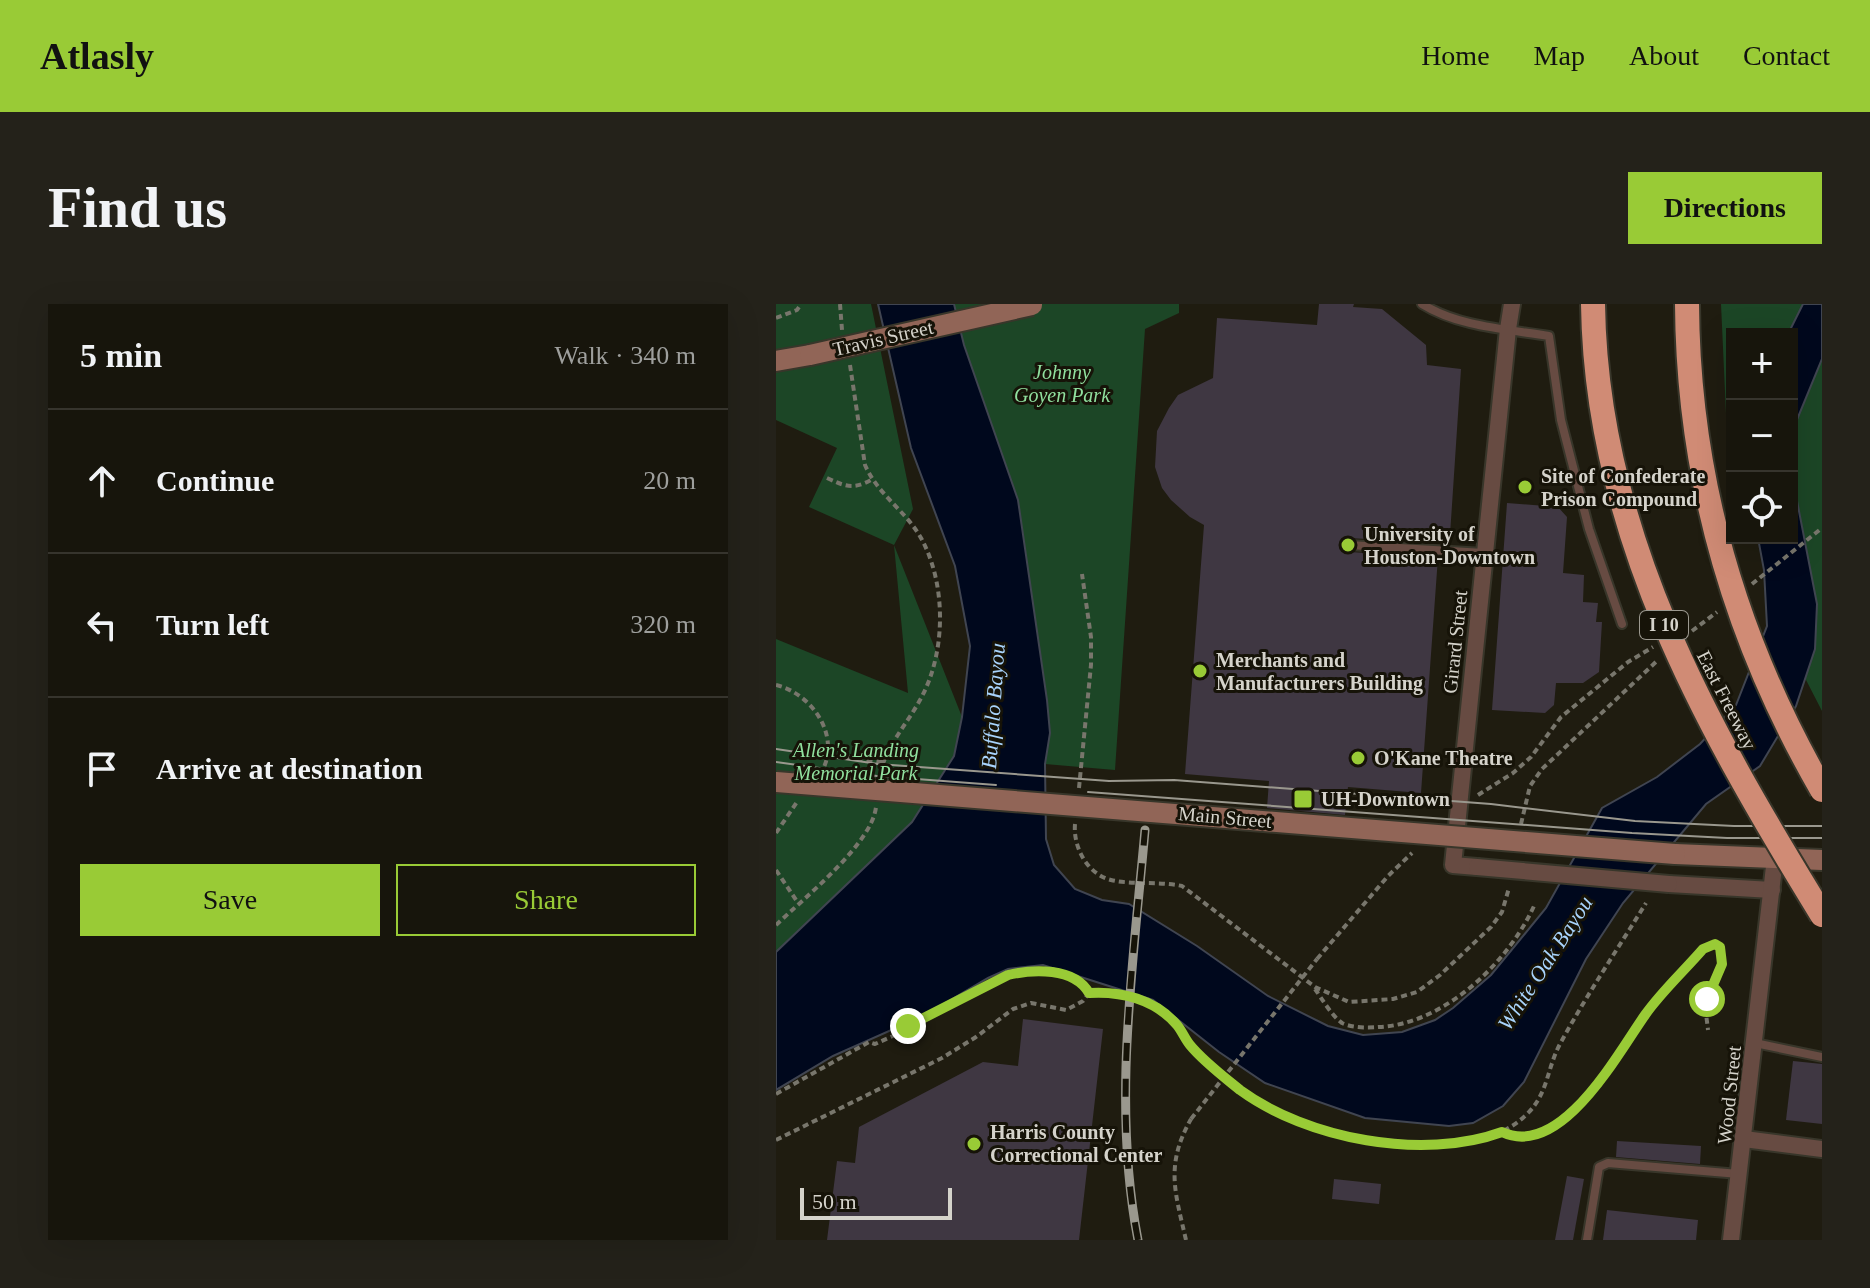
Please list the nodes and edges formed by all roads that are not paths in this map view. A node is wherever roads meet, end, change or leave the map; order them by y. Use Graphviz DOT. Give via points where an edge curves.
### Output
graph roads {
  1 [pos="1034,304"];
  2 [pos="1422,304"];
  3 [pos="1504,304"];
  4 [pos="1512,304"];
  5 [pos="1593,304"];
  6 [pos="1687,304"];
  7 [pos="1508,329"];
  8 [pos="776,361"];
  9 [pos="1349,545"];
  10 [pos="1484,553"];
  11 [pos="1622,624"];
  12 [pos="776,782"];
  13 [pos="1822,790"];
  14 [pos="1775,858"];
  15 [pos="1822,860"];
  16 [pos="1772,890"];
  17 [pos="1822,915"];
  18 [pos="1755,1043"];
  19 [pos="1822,1057"];
  20 [pos="1744,1139"];
  21 [pos="1822,1149"];
  22 [pos="1740,1174"];
  23 [pos="1587,1240"];
  24 [pos="1731,1240"];
  1 -- 8 [label="main road, Travis Street, bridge"];
  2 -- 7 [label="lane" via="1455,321"];
  3 -- 7 [label="street, Girard Street"];
  4 -- 7 [label="street, Girard Street"];
  5 -- 17 [label="highway, East Freeway / I 10, bridge" via="1608,442 1655,606 1734,766"];
  6 -- 13 [label="highway, bridge" via="1691,400 1718,543 1762,671"];
  7 -- 10 [label="street, Girard Street"];
  7 -- 11 [label="lane" via="1549,336 1561,420"];
  9 -- 10 [label="lane"];
  10 -- 16 [label="street, Girard Street, bridge" via="1453,865"];
  12 -- 14 [label="main road, Main Street, bridge"];
  14 -- 15 [label="main road, Main Street"];
  14 -- 16 [label="street, Wood Street"];
  16 -- 18 [label="street, Wood Street"];
  18 -- 19 [label="lane"];
  18 -- 20 [label="street, Wood Street"];
  20 -- 21 [label="street"];
  20 -- 22 [label="street, Wood Street"];
  22 -- 23 [label="lane" via="1608,1163 1599,1167"];
  22 -- 24 [label="street, Wood Street"];
}
